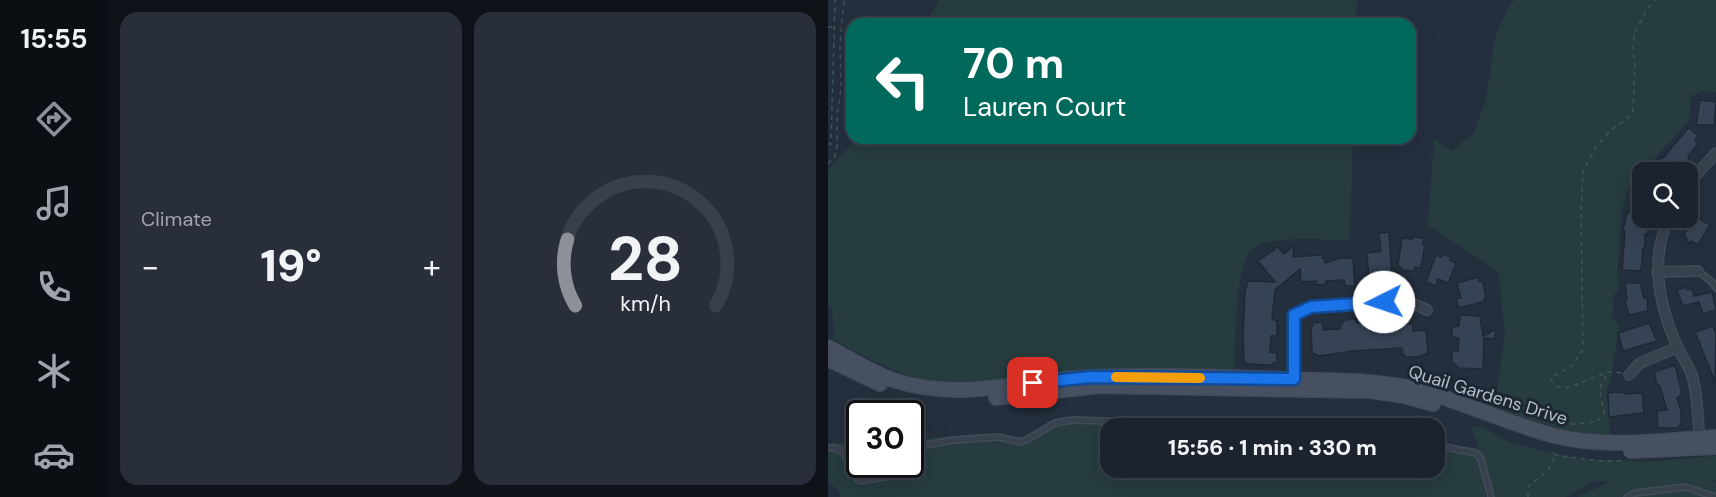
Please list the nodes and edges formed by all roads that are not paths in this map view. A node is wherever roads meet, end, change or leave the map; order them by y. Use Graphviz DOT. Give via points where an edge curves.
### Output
graph roads {
  1 [pos="1716,153"];
  2 [pos="1698,173"];
  3 [pos="1664,228"];
  4 [pos="1698,271"];
  5 [pos="1656,272"];
  6 [pos="1716,288"];
  7 [pos="1427,310"];
  8 [pos="828,347"];
  9 [pos="1678,347"];
  10 [pos="828,359"];
  11 [pos="1629,375"];
  12 [pos="1294,385"];
  13 [pos="1100,421"];
  14 [pos="1716,438"];
  15 [pos="1700,443"];
  16 [pos="1716,447"];
  17 [pos="828,448"];
  18 [pos="1445,448"];
  19 [pos="1491,497"];
  20 [pos="1627,497"];
  21 [pos="1716,497"];
  1 -- 2 [label="street"];
  3 -- 5 [label="street"];
  4 -- 5 [label="street"];
  4 -- 6 [label="lane"];
  5 -- 9 [label="street" via="1664,314"];
  7 -- 12 [label="street" via="1406,300 1311,307 1294,315"];
  8 -- 12 [label="main road, Quail Gardens Drive" via="894,380 949,391 1091,377"];
  9 -- 11 [label="street" via="1640,363"];
  9 -- 15 [label="street" via="1693,377"];
  10 -- 12 [label="main road, Quail Gardens Drive" via="898,391 949,400 1098,386"];
  12 -- 15 [label="main road, Quail Gardens Drive" via="1404,396 1539,441 1577,449 1603,452"];
  13 -- 17 [label="lane" via="1055,423 1020,442 999,437 921,446 903,474 860,481 841,450"];
  14 -- 15 [label="main road, Quail Gardens Drive"];
  15 -- 16 [label="main road, Quail Gardens Drive"];
  18 -- 19 [label="lane" via="1476,453"];
  20 -- 21 [label="lane" via="1685,487"];
}
